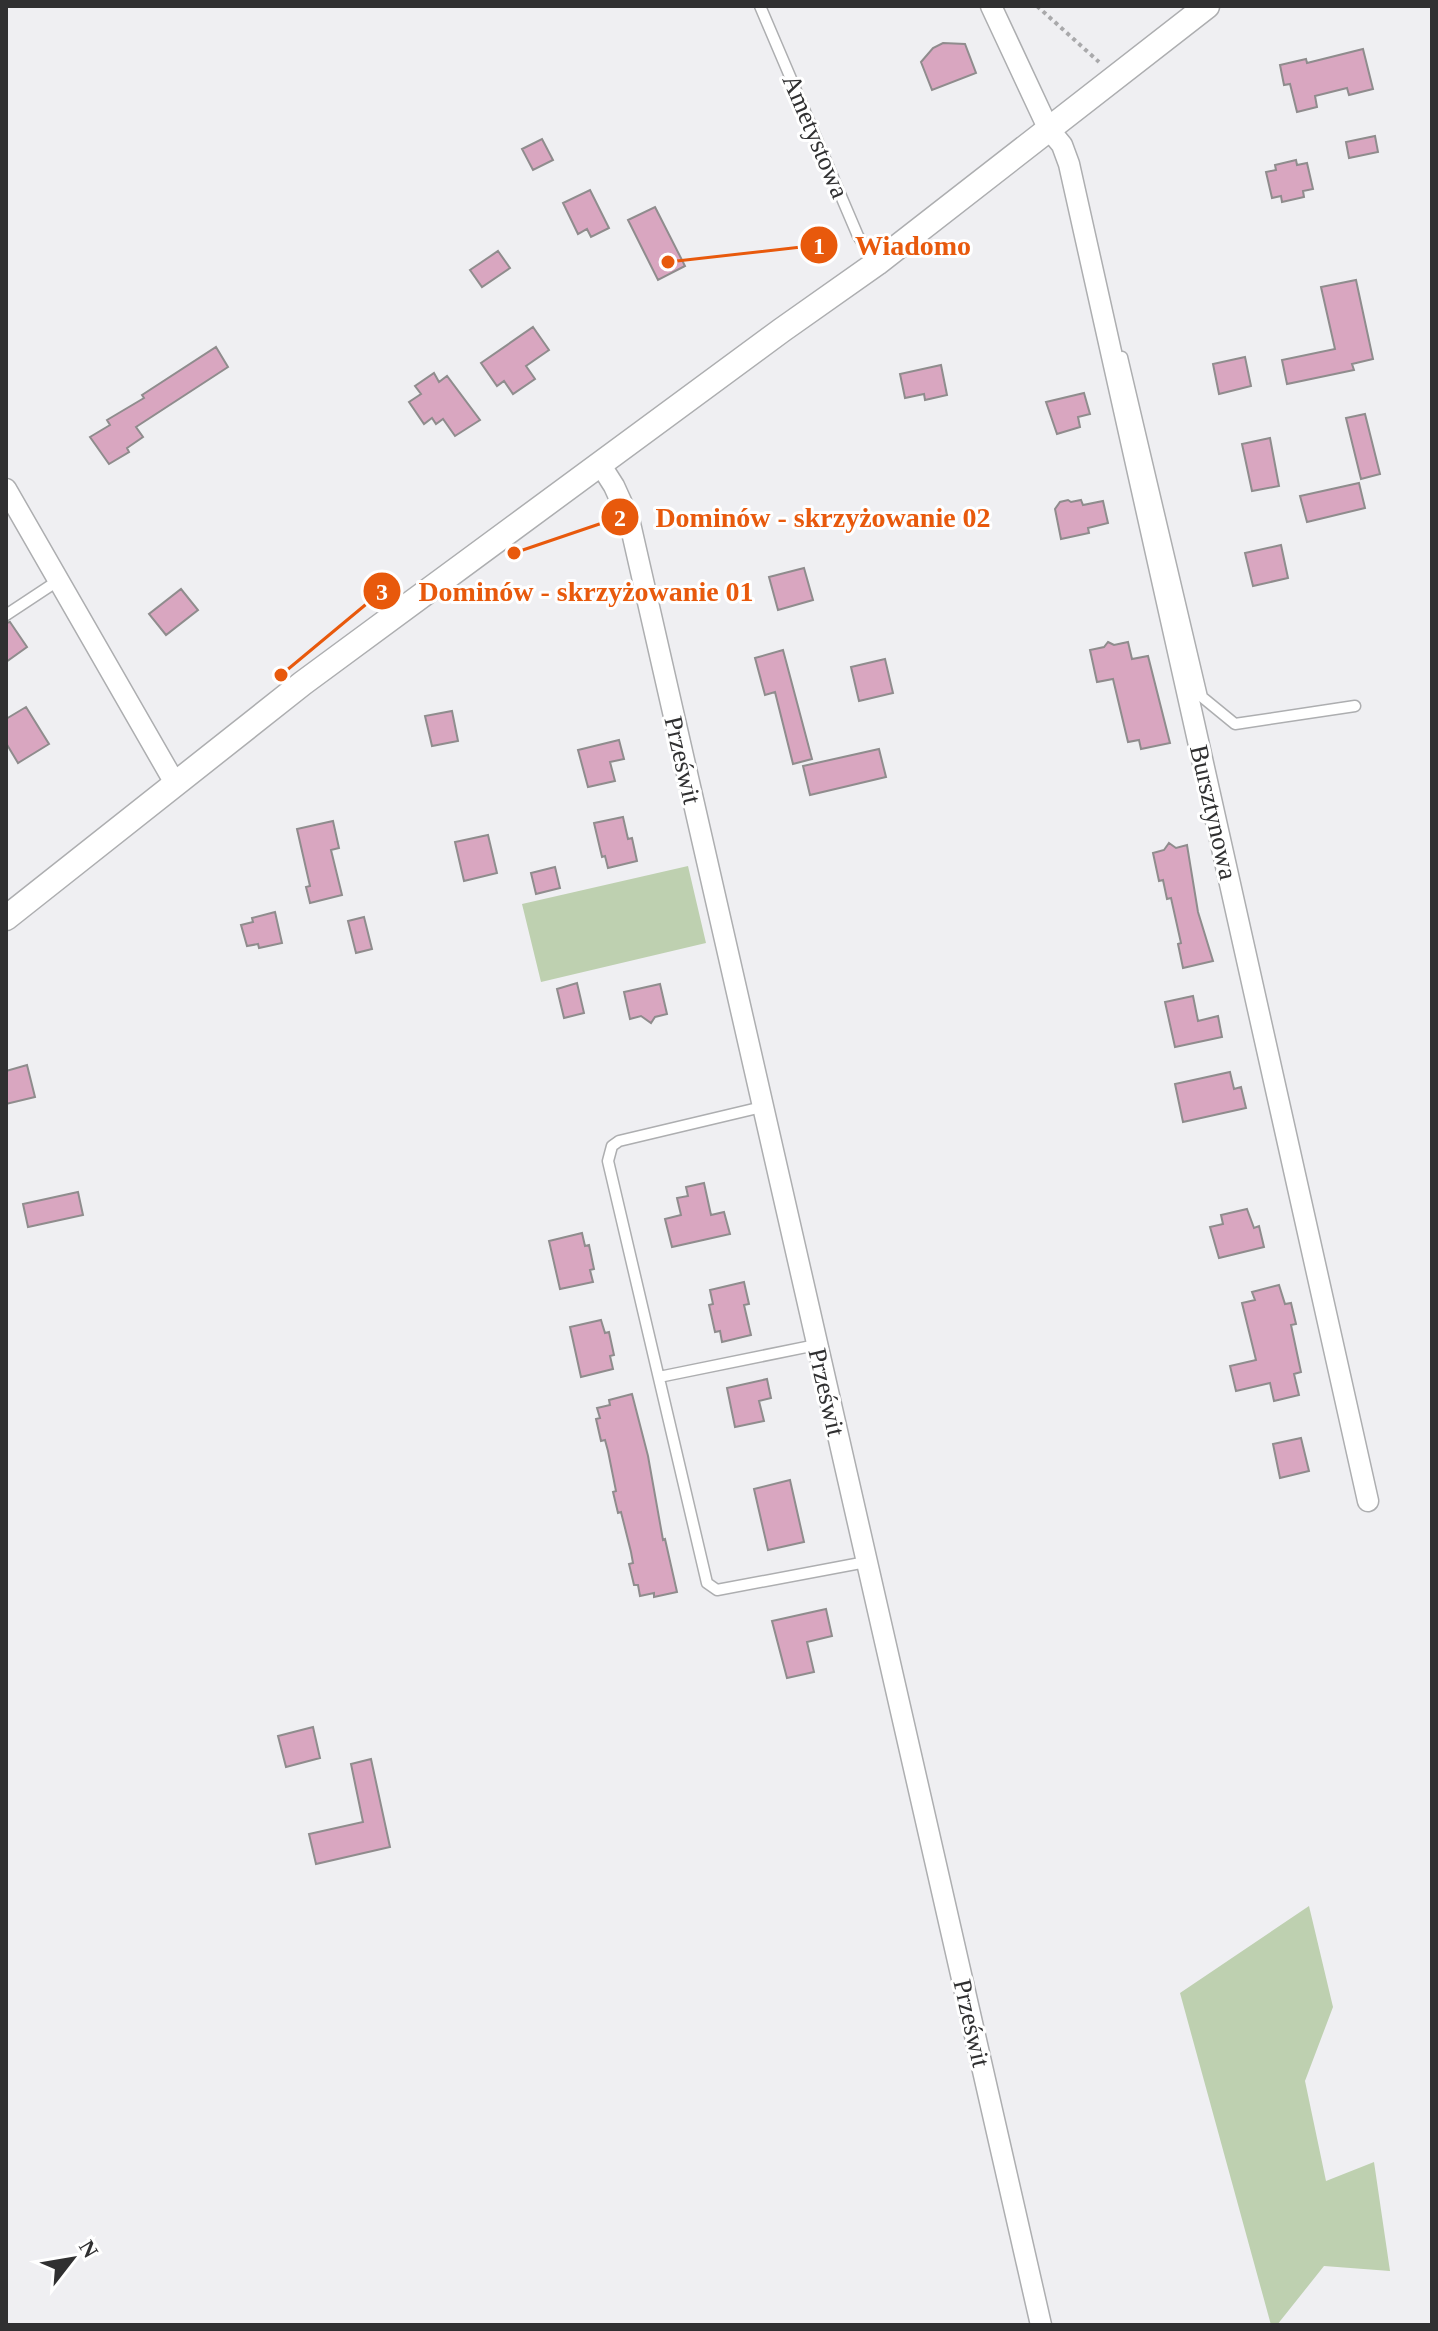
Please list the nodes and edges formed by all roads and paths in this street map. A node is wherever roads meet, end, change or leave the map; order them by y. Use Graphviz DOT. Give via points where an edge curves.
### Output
graph roads {
  1 [pos="760,6"];
  2 [pos="991,6"];
  3 [pos="1037,6"];
  4 [pos="1199,9"];
  5 [pos="1116,76"];
  6 [pos="1056,122"];
  7 [pos="877,263"];
  8 [pos="600,464"];
  9 [pos="6,489"];
  10 [pos="59,580"];
  11 [pos="6,615"];
  12 [pos="1355,706"];
  13 [pos="176,785"];
  14 [pos="6,918"];
  15 [pos="762,1107"];
  16 [pos="816,1345"];
  17 [pos="659,1377"];
  18 [pos="1368,1501"];
  19 [pos="866,1562"];
  20 [pos="1041,2325"];
  1 -- 7 [label="lane, Ametystowa" via="858,236"];
  2 -- 6 [label="street, Bursztynowa"];
  3 -- 5 [label="path"];
  4 -- 5 [label="street"];
  5 -- 6 [label="street"];
  6 -- 7 [label="street"];
  6 -- 12 [label="lane" via="1202,697 1235,724"];
  6 -- 18 [label="street, Bursztynowa"];
  7 -- 8 [label="street"];
  8 -- 13 [label="street" via="303,683"];
  8 -- 15 [label="street, Prześwit" via="629,519"];
  9 -- 10 [label="street"];
  10 -- 11 [label="lane"];
  10 -- 13 [label="street"];
  13 -- 14 [label="street"];
  15 -- 16 [label="street, Prześwit"];
  15 -- 17 [label="lane" via="619,1141 608,1153"];
  16 -- 17 [label="lane"];
  16 -- 19 [label="street, Prześwit"];
  17 -- 19 [label="lane" via="712,1589"];
  19 -- 20 [label="street, Prześwit"];
}
